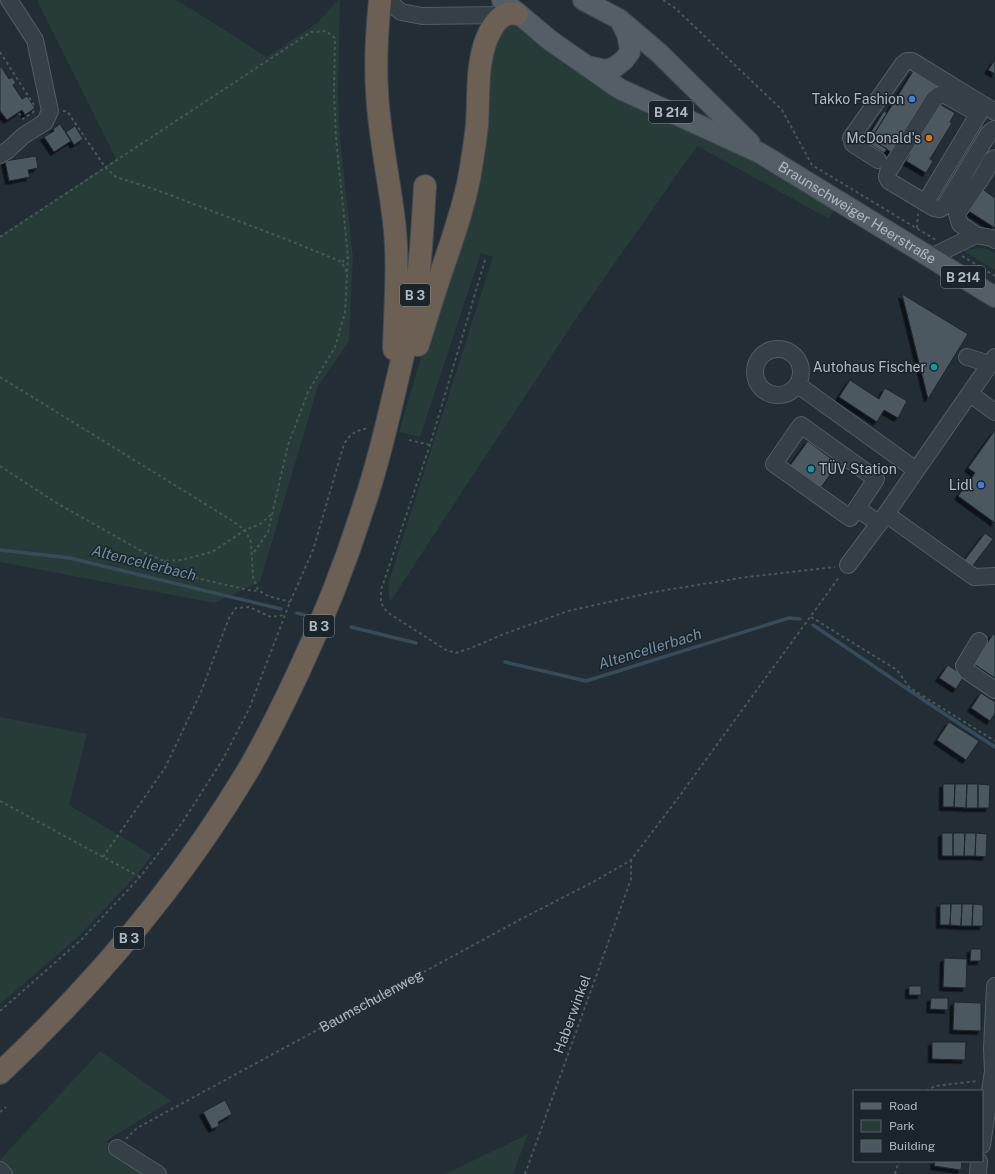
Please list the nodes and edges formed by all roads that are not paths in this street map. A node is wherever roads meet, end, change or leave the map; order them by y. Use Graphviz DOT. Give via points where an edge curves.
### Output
graph roads {
  1 [pos="8,0"];
  2 [pos="380,0"];
  3 [pos="387,0"];
  4 [pos="583,0"];
  5 [pos="508,9"];
  6 [pos="619,19"];
  7 [pos="585,66"];
  8 [pos="986,111"];
  9 [pos="995,129"];
  10 [pos="760,153"];
  11 [pos="0,155"];
  12 [pos="995,158"];
  13 [pos="878,160"];
  14 [pos="989,177"];
  15 [pos="425,186"];
  16 [pos="925,202"];
  17 [pos="976,235"];
  18 [pos="994,240"];
  19 [pos="931,257"];
  20 [pos="995,297"];
  21 [pos="967,357"];
  22 [pos="993,361"];
  23 [pos="798,385"];
  24 [pos="970,394"];
  25 [pos="392,402"];
  26 [pos="995,412"];
  27 [pos="378,457"];
  28 [pos="916,470"];
  29 [pos="858,508"];
  30 [pos="882,519"];
  31 [pos="848,566"];
  32 [pos="995,576"];
  33 [pos="979,641"];
  34 [pos="995,690"];
  35 [pos="995,986"];
  36 [pos="0,1073"];
  37 [pos="994,1074"];
  38 [pos="983,1139"];
  39 [pos="117,1148"];
  40 [pos="979,1162"];
  41 [pos="0,1170"];
  42 [pos="4,1174"];
  43 [pos="158,1174"];
  44 [pos="978,1174"];
  1 -- 11 [label="street" via="35,40 50,111 45,122"];
  2 -- 25 [label="highway" via="376,44 377,91 397,265"];
  3 -- 5 [label="street" via="401,12 422,16"];
  4 -- 6 [label="main road, B 214"];
  5 -- 7 [label="main road, B 214"];
  5 -- 27 [label="highway" via="497,20 483,50 477,126 469,181 414,362 395,439"];
  6 -- 7 [label="main road" via="627,34 630,52 615,67 606,70"];
  6 -- 10 [label="main road, B 214" via="659,53"];
  7 -- 10 [label="main road, B 214" via="620,89"];
  8 -- 13 [label="street" via="912,61 907,61 852,138 854,144"];
  8 -- 16 [label="street"];
  8 -- 16 [label="street" via="945,95 939,95 934,99 887,177 889,181"];
  9 -- 16 [label="street" via="989,133 945,206 940,209 934,208"];
  10 -- 19 [label="main road, Braunschweiger Heerstraße / B 214"];
  12 -- 14 [label="street" via="991,161"];
  14 -- 17 [label="street" via="958,214 960,224"];
  15 -- 25 [label="highway, B 3" via="418,278"];
  17 -- 18 [label="street"];
  17 -- 19 [label="street"];
  19 -- 20 [label="main road, Braunschweiger Heerstraße / B 214"];
  21 -- 22 [label="street"];
  22 -- 24 [label="street"];
  23 -- 28 [label="street"];
  24 -- 26 [label="street"];
  24 -- 28 [label="street"];
  25 -- 27 [label="highway, B 3"];
  27 -- 36 [label="highway, B 3" via="350,548 312,643 276,719 247,772 175,880 134,933 92,981"];
  28 -- 30 [label="street"];
  29 -- 29 [label="street" via="850,518 774,464 801,425 876,479"];
  29 -- 30 [label="street"];
  30 -- 31 [label="street"];
  30 -- 32 [label="street" via="974,577"];
  33 -- 34 [label="street" via="964,666 967,671"];
  35 -- 37 [label="street" via="992,1049"];
  37 -- 38 [label="street"];
  39 -- 43 [label="street"];
  40 -- 44 [label="street"];
  41 -- 42 [label="street"];
}
